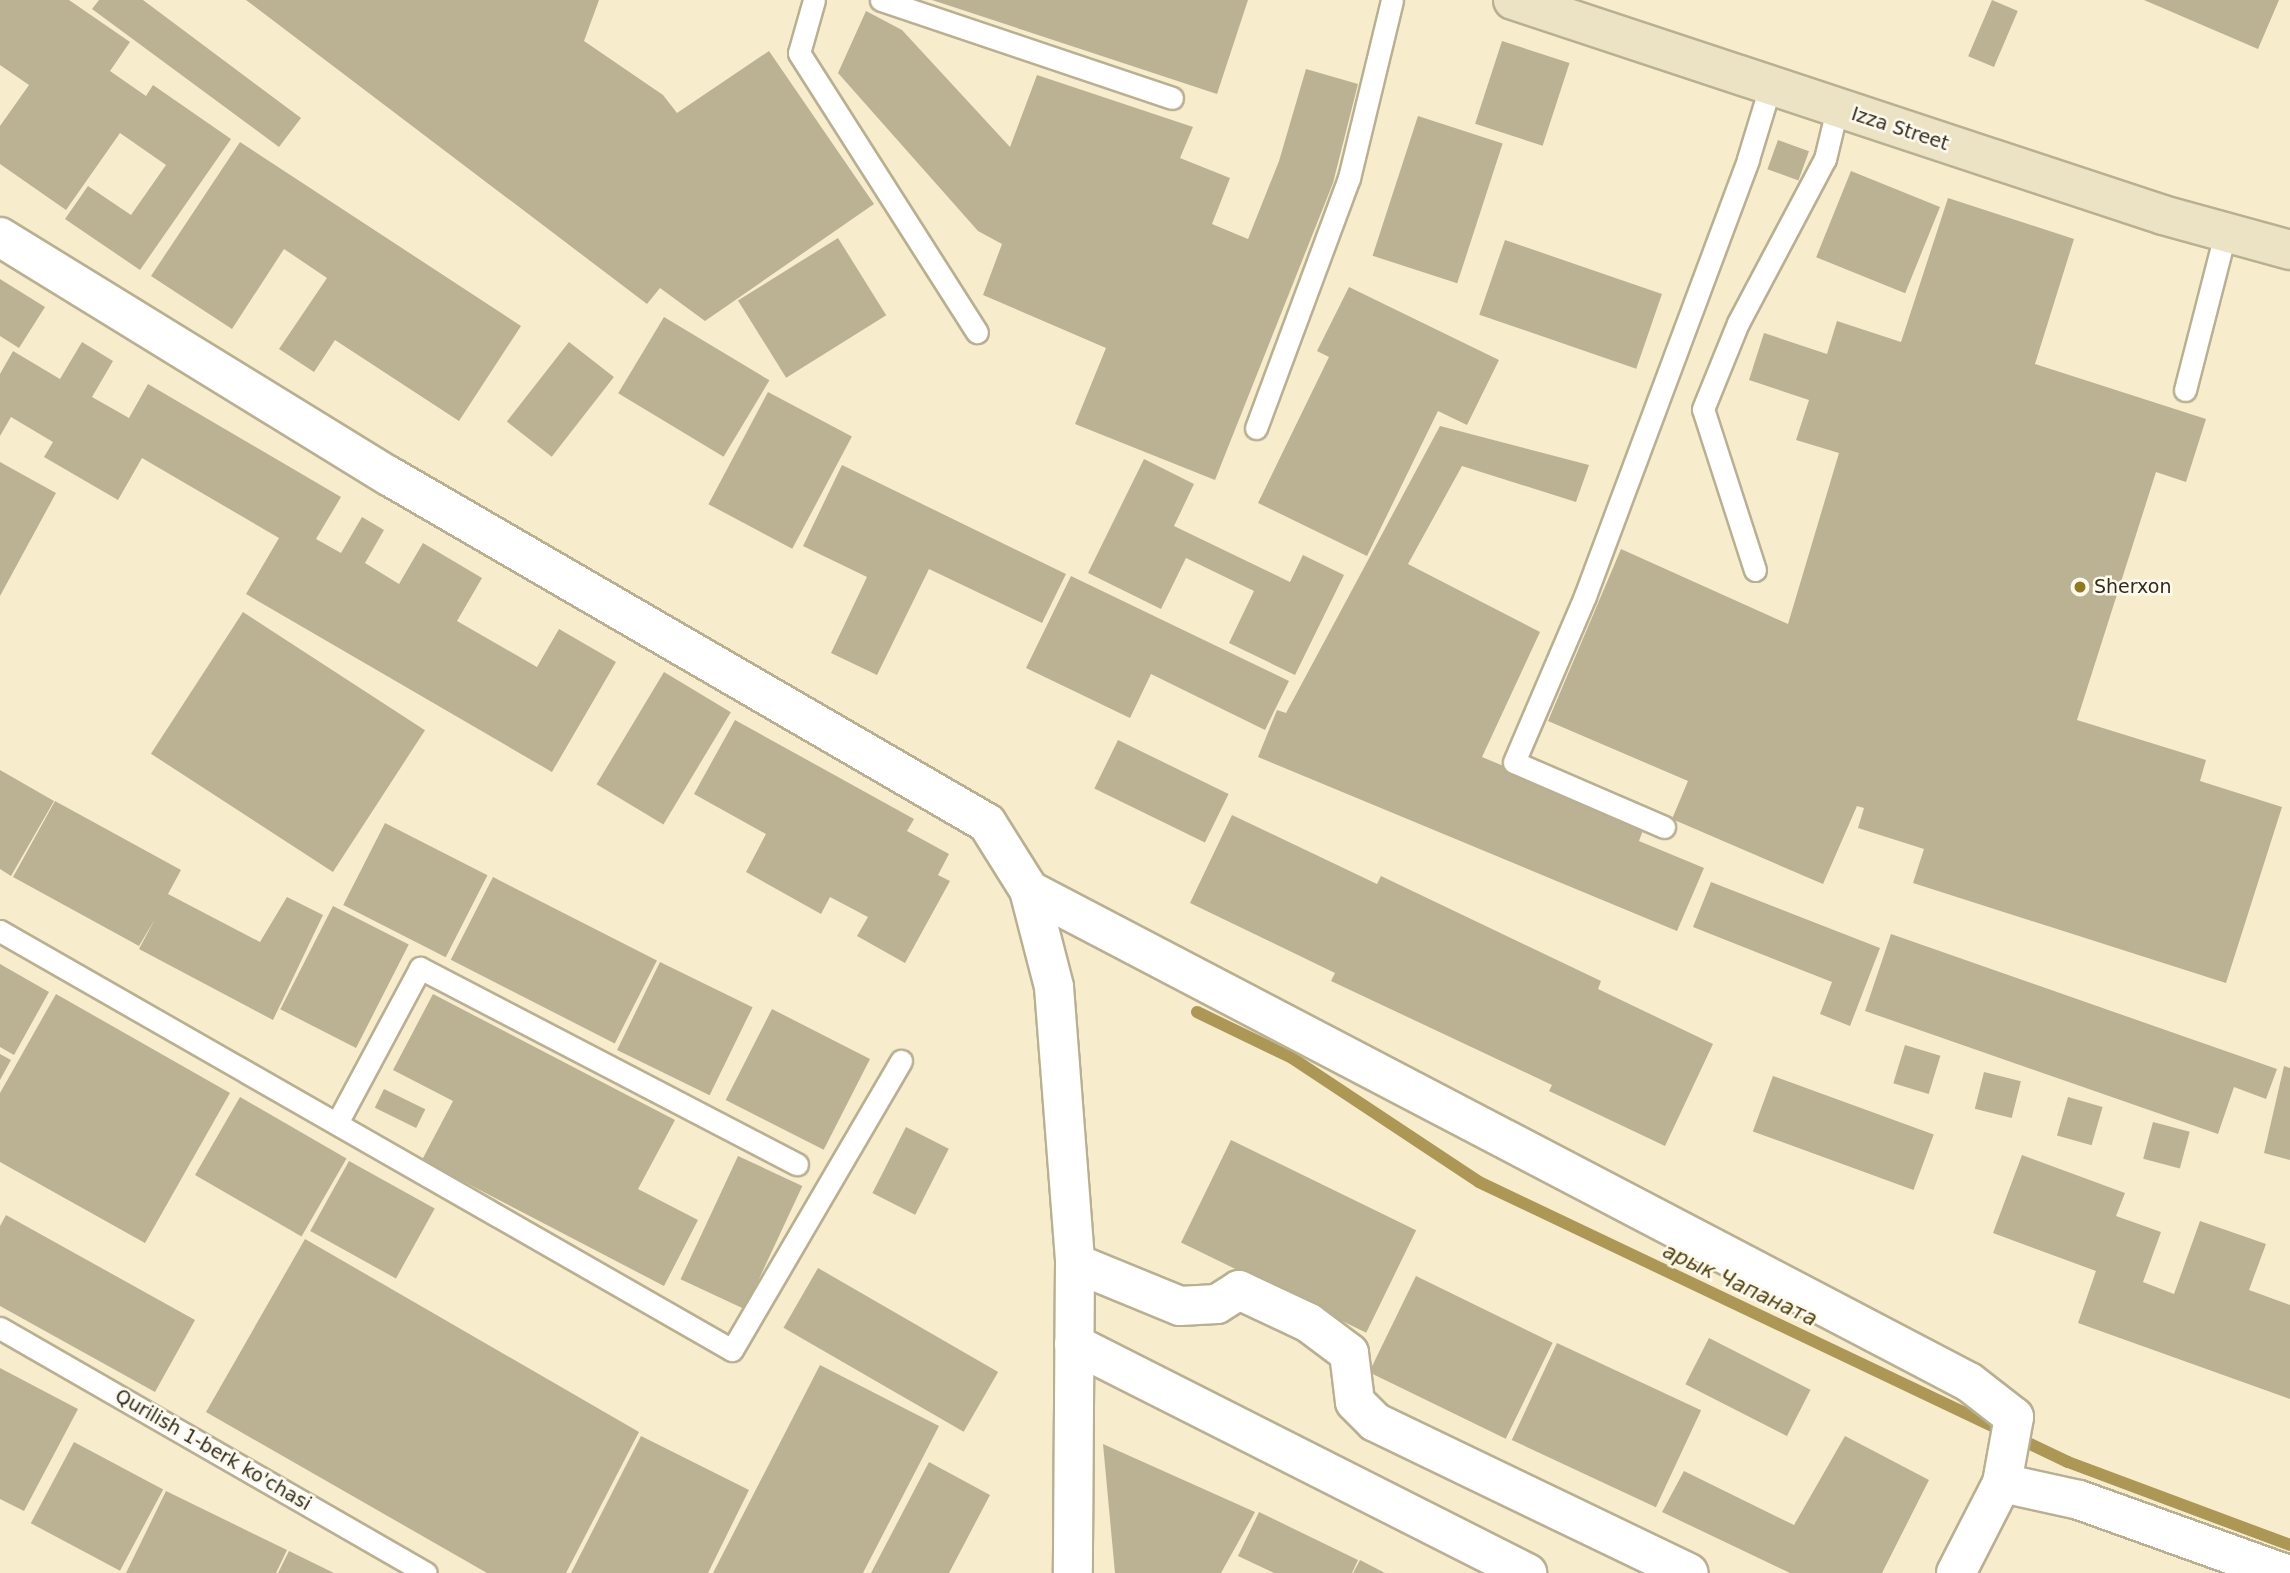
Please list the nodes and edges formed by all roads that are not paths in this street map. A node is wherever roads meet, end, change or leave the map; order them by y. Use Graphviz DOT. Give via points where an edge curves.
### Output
graph roads {
  1 [pos="814,0"];
  2 [pos="881,0"];
  3 [pos="1392,0"];
  4 [pos="1513,0"];
  5 [pos="1770,87"];
  6 [pos="1172,98"];
  7 [pos="1837,109"];
  8 [pos="2225,234"];
  9 [pos="0,237"];
  10 [pos="2290,250"];
  11 [pos="977,332"];
  12 [pos="2185,390"];
  13 [pos="1256,428"];
  14 [pos="1755,570"];
  15 [pos="1664,827"];
  16 [pos="1029,890"];
  17 [pos="0,931"];
  18 [pos="901,1060"];
  19 [pos="337,1123"];
  20 [pos="797,1164"];
  21 [pos="1075,1263"];
  22 [pos="0,1328"];
  23 [pos="1074,1344"];
  24 [pos="2003,1479"];
  25 [pos="426,1573"];
  26 [pos="1073,1573"];
  27 [pos="1527,1573"];
  28 [pos="1689,1573"];
  29 [pos="1956,1573"];
  30 [pos="2283,1573"];
  1 -- 11 [label="lane" via="799,54"];
  2 -- 6 [label="lane"];
  3 -- 13 [label="lane" via="1349,178"];
  4 -- 5 [label="main road, Izza Street"];
  5 -- 7 [label="main road, Izza Street"];
  5 -- 15 [label="lane" via="1748,159 1590,583 1514,762"];
  7 -- 8 [label="main road, Izza Street"];
  7 -- 14 [label="lane" via="1825,159 1738,323 1703,409"];
  8 -- 10 [label="main road, Izza Street"];
  8 -- 12 [label="lane"];
  9 -- 16 [label="street" via="389,476 987,823"];
  16 -- 21 [label="street" via="1054,987"];
  16 -- 24 [label="street" via="1969,1382 2014,1417"];
  17 -- 19 [label="lane"];
  18 -- 19 [label="lane" via="732,1350"];
  19 -- 20 [label="lane" via="420,968"];
  21 -- 23 [label="street"];
  21 -- 28 [label="street" via="1180,1306 1217,1304 1240,1290 1309,1322 1349,1353 1355,1402 1376,1422"];
  22 -- 25 [label="lane, Qurilish 1-berk ko'chasi"];
  23 -- 26 [label="street"];
  23 -- 27 [label="street"];
  24 -- 29 [label="street"];
  24 -- 30 [label="street" via="2079,1500"];
}
